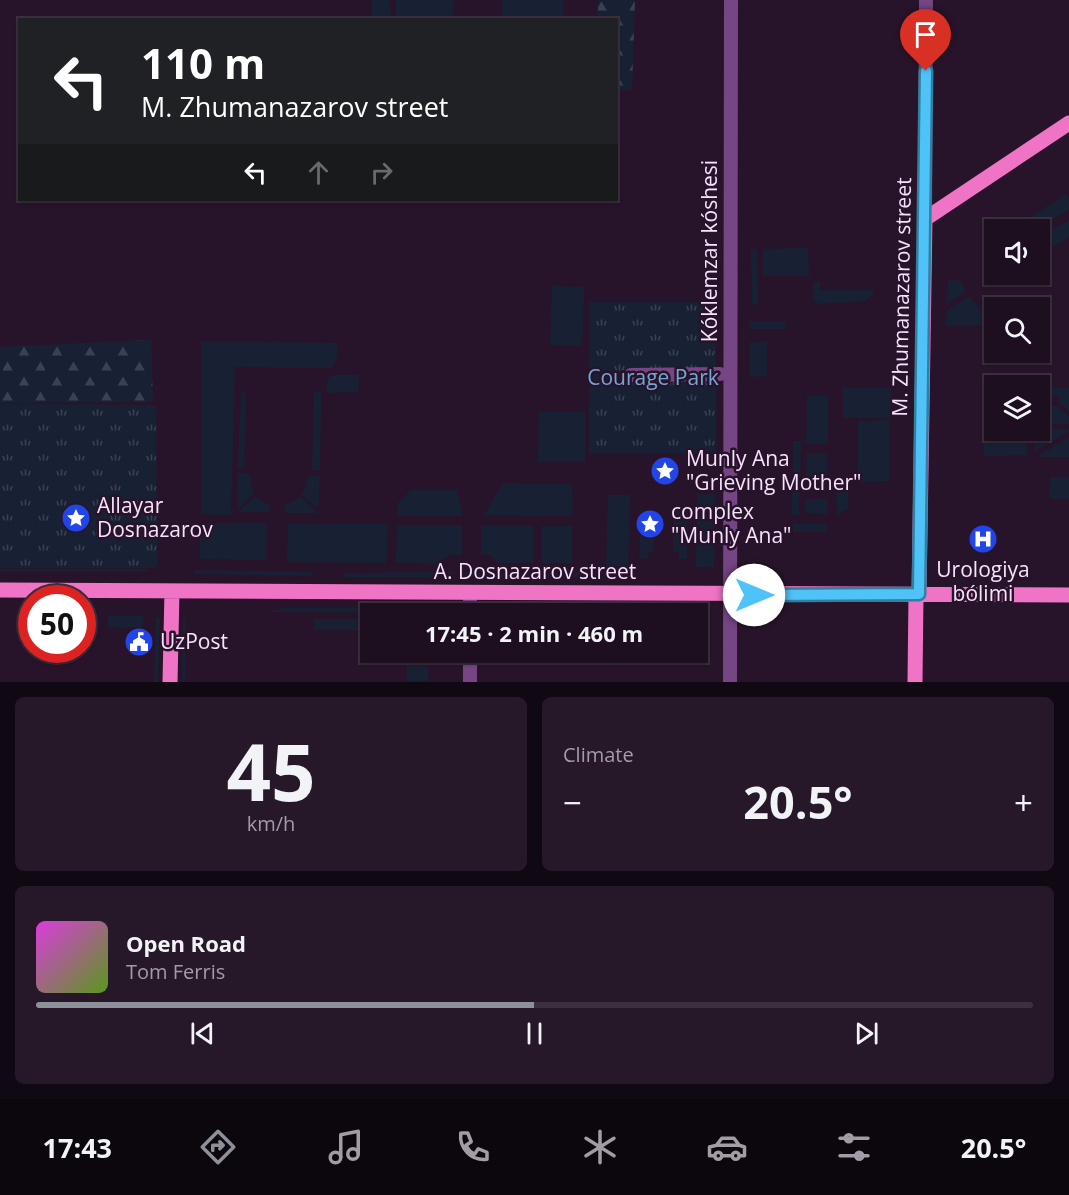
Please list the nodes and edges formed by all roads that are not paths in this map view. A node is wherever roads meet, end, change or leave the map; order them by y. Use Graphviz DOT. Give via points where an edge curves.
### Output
graph roads {
  1 [pos="732,0"];
  2 [pos="926,0"];
  3 [pos="1069,123"];
  4 [pos="924,219"];
  5 [pos="720,374"];
  6 [pos="631,375"];
  7 [pos="0,590"];
  8 [pos="172,591"];
  9 [pos="470,593"];
  10 [pos="731,594"];
  11 [pos="917,595"];
  12 [pos="1069,595"];
  13 [pos="470,603"];
  14 [pos="470,663"];
  15 [pos="170,682"];
  16 [pos="470,682"];
  17 [pos="730,682"];
  18 [pos="915,682"];
  1 -- 10 [label="street, Kóklemzar kóshesi"];
  2 -- 4 [label="street, M. Zhumanazarov street"];
  3 -- 4 [label="main road"];
  4 -- 11 [label="main road, M. Zhumanazarov street"];
  5 -- 6 [label="street"];
  7 -- 8 [label="main road, A. Dosnazarov street"];
  8 -- 9 [label="main road, A. Dosnazarov street"];
  8 -- 15 [label="main road"];
  9 -- 10 [label="main road, A. Dosnazarov street"];
  9 -- 13 [label="street"];
  10 -- 11 [label="main road, A. Dosnazarov street"];
  10 -- 17 [label="street, Kóklemzar kóshesi"];
  11 -- 12 [label="main road, A. Dosnazarov street"];
  11 -- 18 [label="main road, M. Zhumanazarov street"];
  14 -- 16 [label="street"];
}
